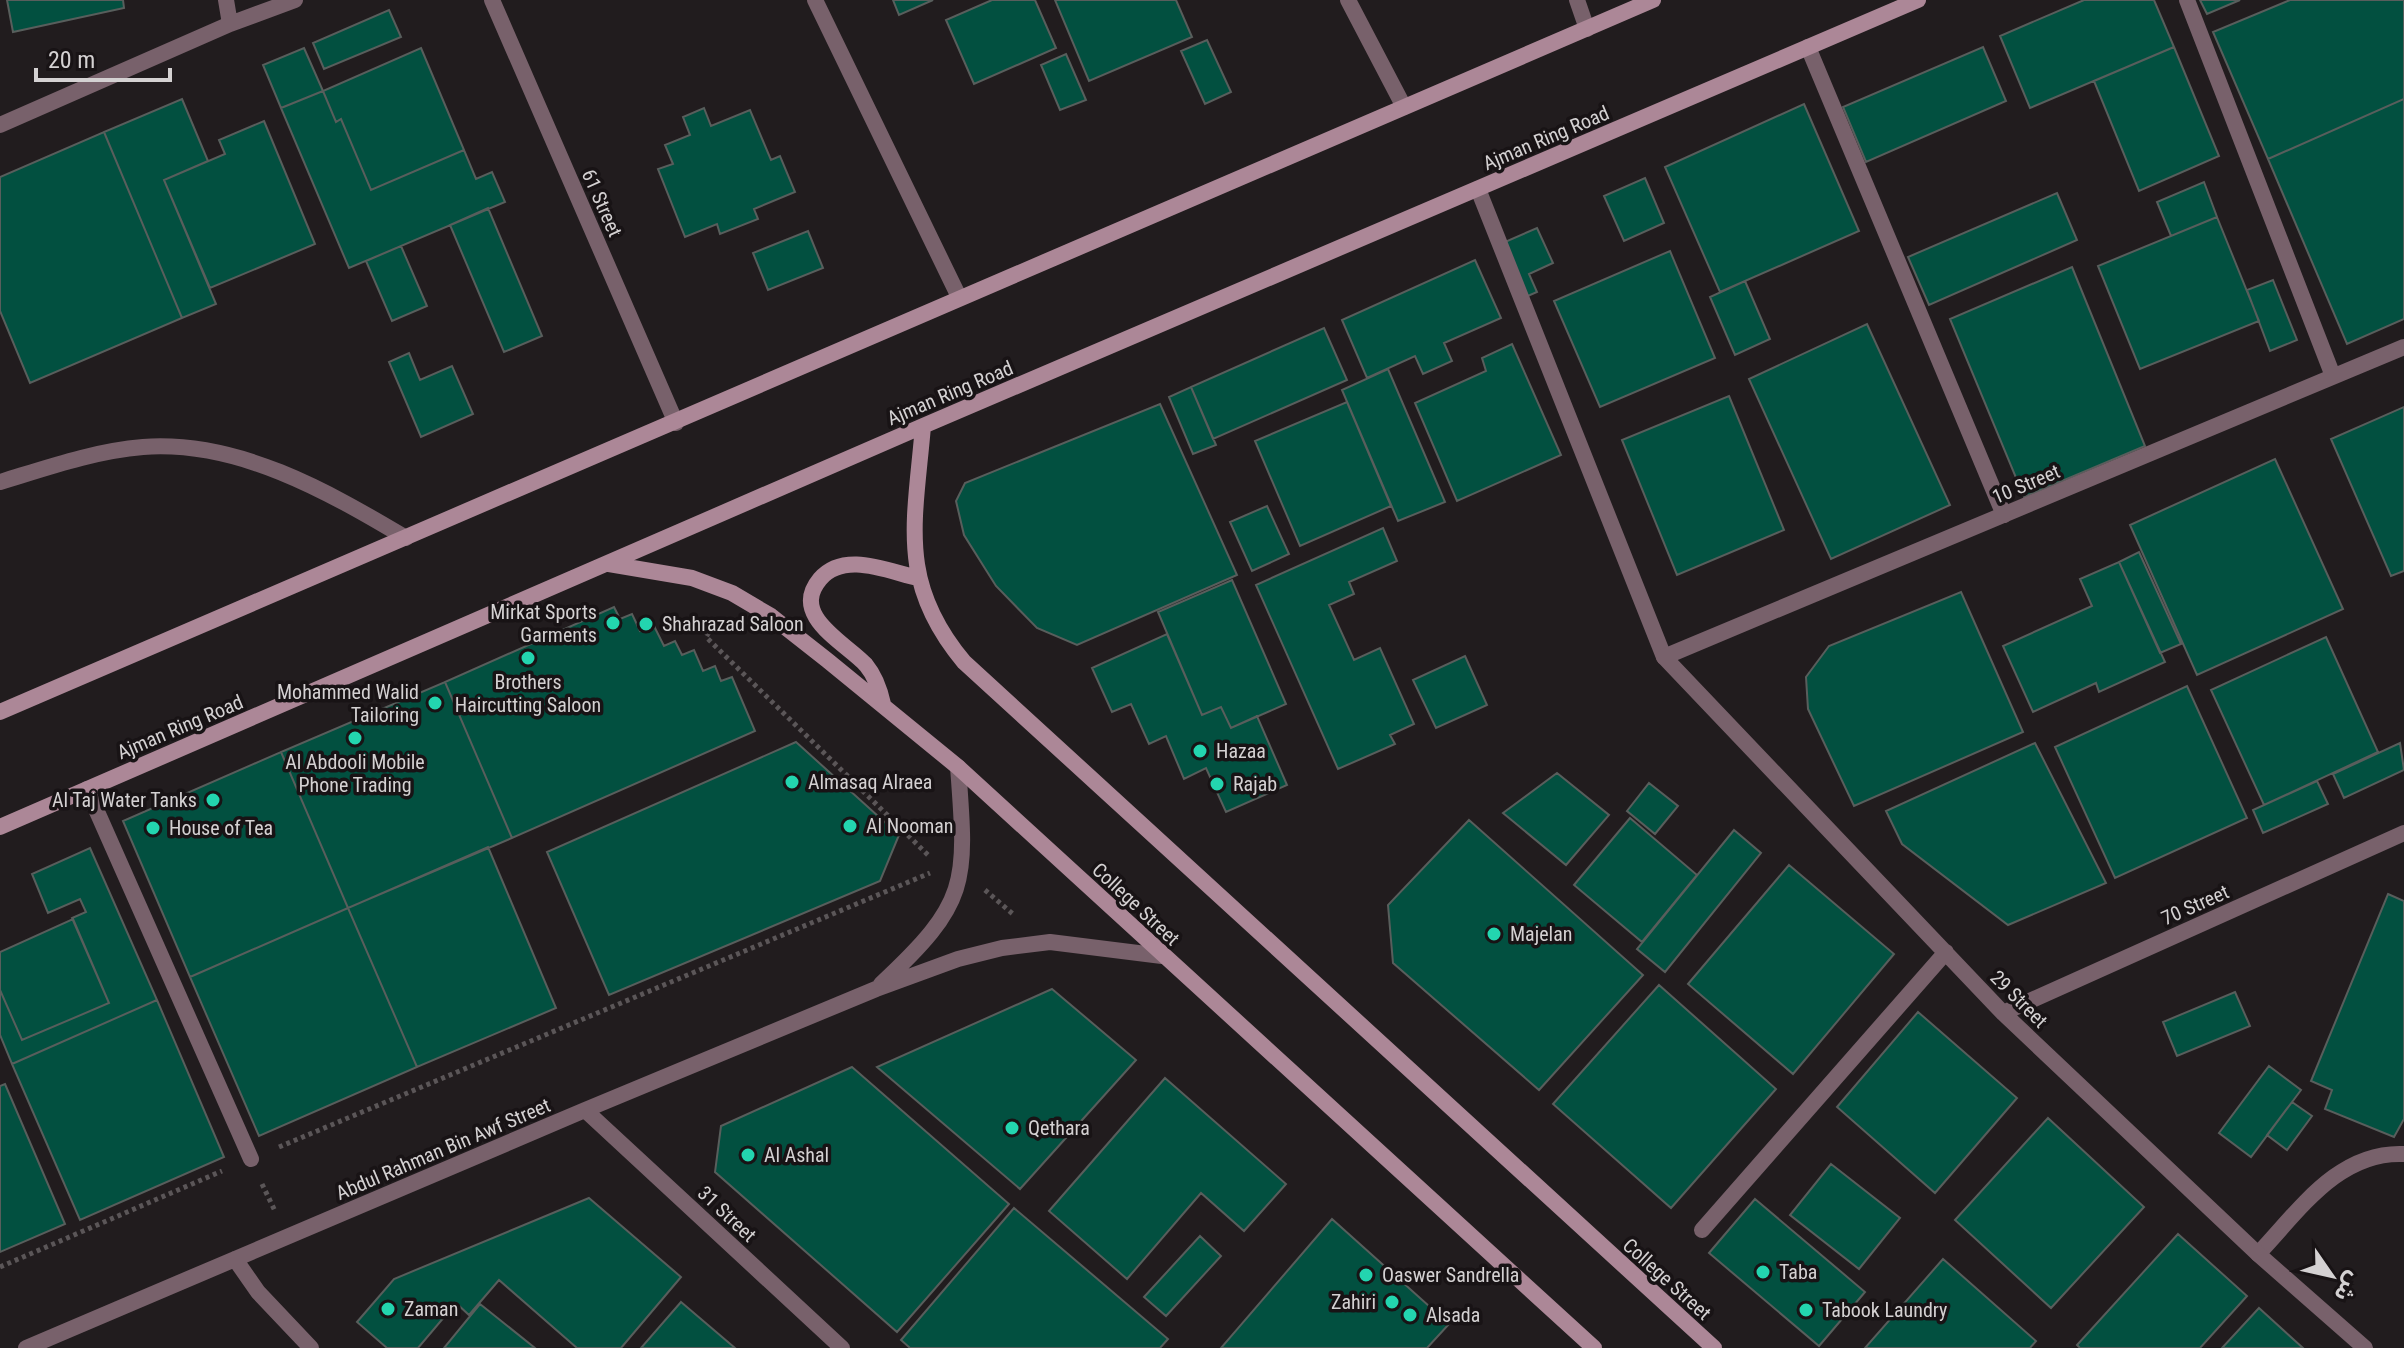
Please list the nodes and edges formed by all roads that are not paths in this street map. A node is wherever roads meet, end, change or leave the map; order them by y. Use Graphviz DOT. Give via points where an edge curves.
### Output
graph roads {
  1 [pos="226,0"];
  2 [pos="295,0"];
  3 [pos="492,0"];
  4 [pos="815,0"];
  5 [pos="1348,0"];
  6 [pos="1577,0"];
  7 [pos="1653,0"];
  8 [pos="1918,0"];
  9 [pos="2187,0"];
  10 [pos="230,24"];
  11 [pos="1587,29"];
  12 [pos="1808,47"];
  13 [pos="1404,107"];
  14 [pos="0,125"];
  15 [pos="1478,189"];
  16 [pos="959,297"];
  17 [pos="2404,347"];
  18 [pos="2333,376"];
  19 [pos="676,423"];
  20 [pos="923,426"];
  21 [pos="0,482"];
  22 [pos="2004,515"];
  23 [pos="406,538"];
  24 [pos="607,564"];
  25 [pos="918,578"];
  26 [pos="1664,657"];
  27 [pos="883,704"];
  28 [pos="0,712"];
  29 [pos="958,767"];
  30 [pos="87,789"];
  31 [pos="0,827"];
  32 [pos="2404,833"];
  33 [pos="1946,952"];
  34 [pos="1162,956"];
  35 [pos="876,989"];
  36 [pos="2003,1013"];
  37 [pos="585,1110"];
  38 [pos="2404,1154"];
  39 [pos="251,1159"];
  40 [pos="1702,1230"];
  41 [pos="2258,1254"];
  42 [pos="235,1259"];
  43 [pos="26,1348"];
  44 [pos="311,1348"];
  45 [pos="842,1348"];
  46 [pos="1594,1348"];
  47 [pos="1714,1348"];
  48 [pos="2365,1348"];
  1 -- 10 [label="street"];
  2 -- 10 [label="street"];
  3 -- 19 [label="street, 61 Street"];
  4 -- 16 [label="street"];
  5 -- 13 [label="street"];
  6 -- 11 [label="street"];
  7 -- 11 [label="main road"];
  8 -- 12 [label="main road, Ajman Ring Road"];
  9 -- 18 [label="street"];
  10 -- 14 [label="street"];
  11 -- 13 [label="main road"];
  12 -- 15 [label="main road, Ajman Ring Road"];
  12 -- 22 [label="street"];
  13 -- 16 [label="main road"];
  15 -- 20 [label="main road, Ajman Ring Road"];
  15 -- 26 [label="street"];
  16 -- 19 [label="main road"];
  17 -- 18 [label="street, 10 Street"];
  18 -- 22 [label="street, 10 Street"];
  19 -- 23 [label="main road"];
  20 -- 24 [label="main road, Ajman Ring Road"];
  20 -- 25 [label="main road, College Street" via="915,530"];
  21 -- 23 [label="street" via="76,459 144,447 202,451 263,466 325,490"];
  22 -- 26 [label="street, 10 Street"];
  23 -- 28 [label="main road"];
  24 -- 27 [label="main road, College Street" via="692,578 732,593 771,616"];
  24 -- 30 [label="main road, Ajman Ring Road"];
  25 -- 27 [label="main road" via="843,564 828,570 816,584 814,616 873,675"];
  25 -- 47 [label="main road, College Street" via="941,634 964,662"];
  26 -- 33 [label="street, 29 Street"];
  27 -- 29 [label="main road, College Street"];
  29 -- 34 [label="main road, College Street"];
  29 -- 35 [label="street, Abdul Rahman Bin Awf Street" via="961,879 950,909 929,940"];
  30 -- 31 [label="main road, Ajman Ring Road"];
  30 -- 39 [label="street"];
  32 -- 36 [label="street, 70 Street"];
  33 -- 36 [label="street, 29 Street"];
  33 -- 40 [label="street"];
  34 -- 35 [label="street, Abdul Rahman Bin Awf Street" via="1050,942 958,959"];
  34 -- 46 [label="main road, College Street"];
  35 -- 37 [label="street, Abdul Rahman Bin Awf Street"];
  36 -- 41 [label="street, 29 Street"];
  37 -- 42 [label="street, Abdul Rahman Bin Awf Street"];
  37 -- 45 [label="street, 31 Street"];
  38 -- 41 [label="street" via="2365,1157 2343,1168"];
  41 -- 48 [label="street, 29 Street"];
  42 -- 43 [label="street, Abdul Rahman Bin Awf Street"];
  42 -- 44 [label="street"];
}
